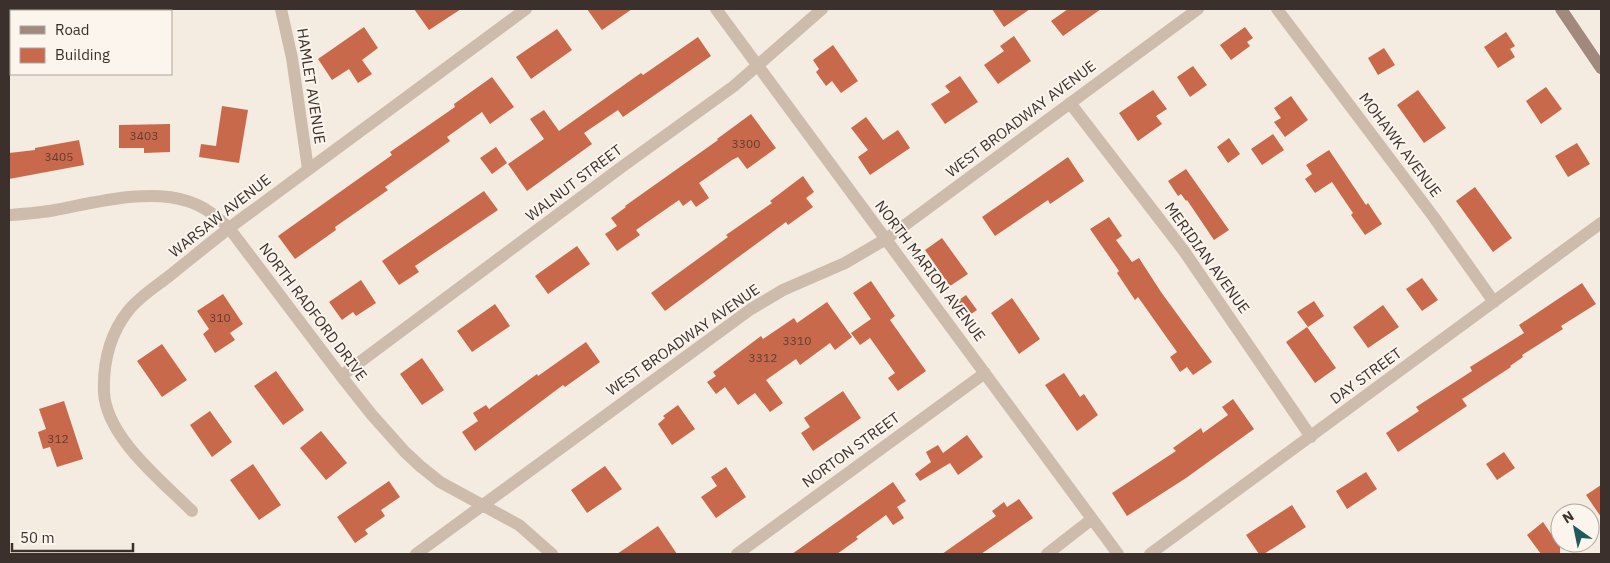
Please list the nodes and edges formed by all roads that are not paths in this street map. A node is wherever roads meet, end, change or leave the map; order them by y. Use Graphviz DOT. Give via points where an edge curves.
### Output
graph roads {
  1 [pos="281,9"];
  2 [pos="526,9"];
  3 [pos="716,9"];
  4 [pos="822,9"];
  5 [pos="1198,9"];
  6 [pos="1277,9"];
  7 [pos="1561,9"];
  8 [pos="758,66"];
  9 [pos="1601,68"];
  10 [pos="1070,103"];
  11 [pos="308,169"];
  12 [pos="9,215"];
  13 [pos="1601,223"];
  14 [pos="229,228"];
  15 [pos="886,239"];
  16 [pos="1494,302"];
  17 [pos="986,373"];
  18 [pos="341,376"];
  19 [pos="1311,437"];
  20 [pos="483,505"];
  21 [pos="192,511"];
  22 [pos="1092,519"];
  23 [pos="416,554"];
  24 [pos="552,554"];
  25 [pos="737,554"];
  26 [pos="1047,554"];
  27 [pos="1118,554"];
  28 [pos="1150,554"];
  1 -- 11 [label="street, HAMLET AVENUE" via="292,58"];
  2 -- 11 [label="street, WARSAW AVENUE"];
  3 -- 8 [label="street, NORTH MARION AVENUE"];
  4 -- 8 [label="street, WALNUT STREET"];
  5 -- 10 [label="street, WEST BROADWAY AVENUE"];
  6 -- 16 [label="street, MOHAWK AVENUE"];
  7 -- 9 [label="main road"];
  8 -- 15 [label="street, NORTH MARION AVENUE"];
  8 -- 18 [label="street, WALNUT STREET"];
  10 -- 15 [label="street, WEST BROADWAY AVENUE"];
  10 -- 19 [label="street, MERIDIAN AVENUE" via="1184,251"];
  11 -- 14 [label="street, WARSAW AVENUE"];
  12 -- 14 [label="street, NORTH RADFORD DRIVE" via="130,197 168,196 202,207"];
  13 -- 16 [label="street, DAY STREET"];
  14 -- 18 [label="street, NORTH RADFORD DRIVE"];
  14 -- 21 [label="street, WARSAW AVENUE" via="128,310 110,341 105,366 105,399 114,428 125,444"];
  15 -- 17 [label="street, NORTH MARION AVENUE"];
  15 -- 20 [label="street, WEST BROADWAY AVENUE" via="751,309"];
  16 -- 19 [label="street, DAY STREET"];
  17 -- 22 [label="street, NORTH MARION AVENUE"];
  17 -- 25 [label="street, NORTON STREET"];
  18 -- 20 [label="street, NORTH RADFORD DRIVE" via="420,466 440,482"];
  19 -- 28 [label="street, DAY STREET"];
  20 -- 23 [label="street, WEST BROADWAY AVENUE"];
  20 -- 24 [label="street, NORTH RADFORD DRIVE" via="519,526"];
  22 -- 26 [label="street"];
  22 -- 27 [label="street, NORTH MARION AVENUE"];
}
